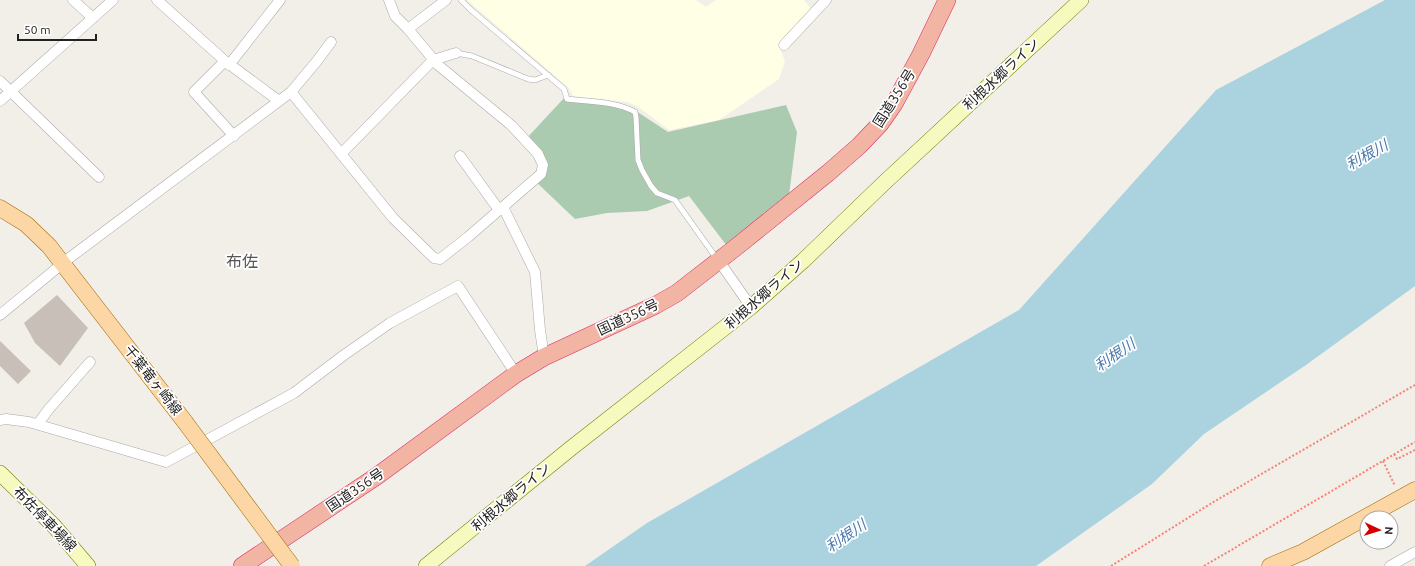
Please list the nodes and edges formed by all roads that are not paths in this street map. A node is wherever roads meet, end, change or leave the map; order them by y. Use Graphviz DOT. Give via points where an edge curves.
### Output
graph roads {
  1 [pos="73,0"];
  2 [pos="113,0"];
  3 [pos="157,0"];
  4 [pos="280,0"];
  5 [pos="389,0"];
  6 [pos="446,0"];
  7 [pos="461,0"];
  8 [pos="826,0"];
  9 [pos="947,0"];
  10 [pos="1082,0"];
  11 [pos="93,18"];
  12 [pos="408,29"];
  13 [pos="331,42"];
  14 [pos="784,45"];
  15 [pos="456,53"];
  16 [pos="433,60"];
  17 [pos="227,63"];
  18 [pos="548,75"];
  19 [pos="0,81"];
  20 [pos="11,91"];
  21 [pos="291,92"];
  22 [pos="0,100"];
  23 [pos="279,101"];
  24 [pos="234,136"];
  25 [pos="342,154"];
  26 [pos="460,156"];
  27 [pos="99,177"];
  28 [pos="0,208"];
  29 [pos="501,208"];
  30 [pos="719,261"];
  31 [pos="63,263"];
  32 [pos="751,307"];
  33 [pos="0,315"];
  34 [pos="544,357"];
  35 [pos="90,362"];
  36 [pos="516,374"];
  37 [pos="0,420"];
  38 [pos="38,424"];
  39 [pos="0,473"];
  40 [pos="1415,490"];
  41 [pos="1415,552"];
  42 [pos="88,566"];
  43 [pos="242,566"];
  44 [pos="292,566"];
  45 [pos="426,566"];
  46 [pos="1270,566"];
  47 [pos="1390,566"];
  1 -- 11 [label="street"];
  2 -- 11 [label="street"];
  3 -- 17 [label="street"];
  4 -- 17 [label="street"];
  5 -- 12 [label="street" via="395,16"];
  6 -- 12 [label="street"];
  7 -- 18 [label="lane"];
  8 -- 14 [label="street"];
  9 -- 30 [label="highway, 国道356号" via="897,97 880,124 828,173"];
  10 -- 32 [label="main road, 利根水郷ライン"];
  11 -- 20 [label="street"];
  12 -- 16 [label="street"];
  13 -- 21 [label="street"];
  15 -- 16 [label="street"];
  15 -- 18 [label="lane" via="472,56 528,79 536,80"];
  16 -- 25 [label="street"];
  16 -- 29 [label="street" via="510,125 538,154 543,165 541,174"];
  17 -- 23 [label="street"];
  17 -- 24 [label="street" via="194,92"];
  18 -- 30 [label="lane" via="564,89 567,99 617,105 635,112 638,160 651,186 657,193 675,200"];
  19 -- 20 [label="street"];
  20 -- 22 [label="street"];
  20 -- 27 [label="street"];
  21 -- 23 [label="street"];
  21 -- 25 [label="street"];
  23 -- 24 [label="street"];
  24 -- 31 [label="street"];
  25 -- 29 [label="street" via="393,218 434,258 446,255"];
  26 -- 29 [label="street"];
  28 -- 31 [label="main road, 千葉竜ヶ崎線" via="17,217 37,233"];
  29 -- 34 [label="street" via="535,272"];
  30 -- 32 [label="street"];
  30 -- 34 [label="highway, 国道356号" via="677,293 656,305"];
  31 -- 33 [label="street"];
  31 -- 44 [label="main road, 千葉竜ヶ崎線, bridge"];
  32 -- 45 [label="main road, 利根水郷ライン" via="564,453"];
  34 -- 36 [label="highway, 国道356号"];
  35 -- 38 [label="street"];
  36 -- 38 [label="street" via="458,286 390,323 294,393 166,462"];
  36 -- 43 [label="highway, 国道356号" via="377,476"];
  37 -- 38 [label="street" via="6,418"];
  39 -- 42 [label="main road, 布佐停車場線" via="54,526"];
  40 -- 46 [label="main road" via="1303,552"];
  41 -- 47 [label="street"];
}
